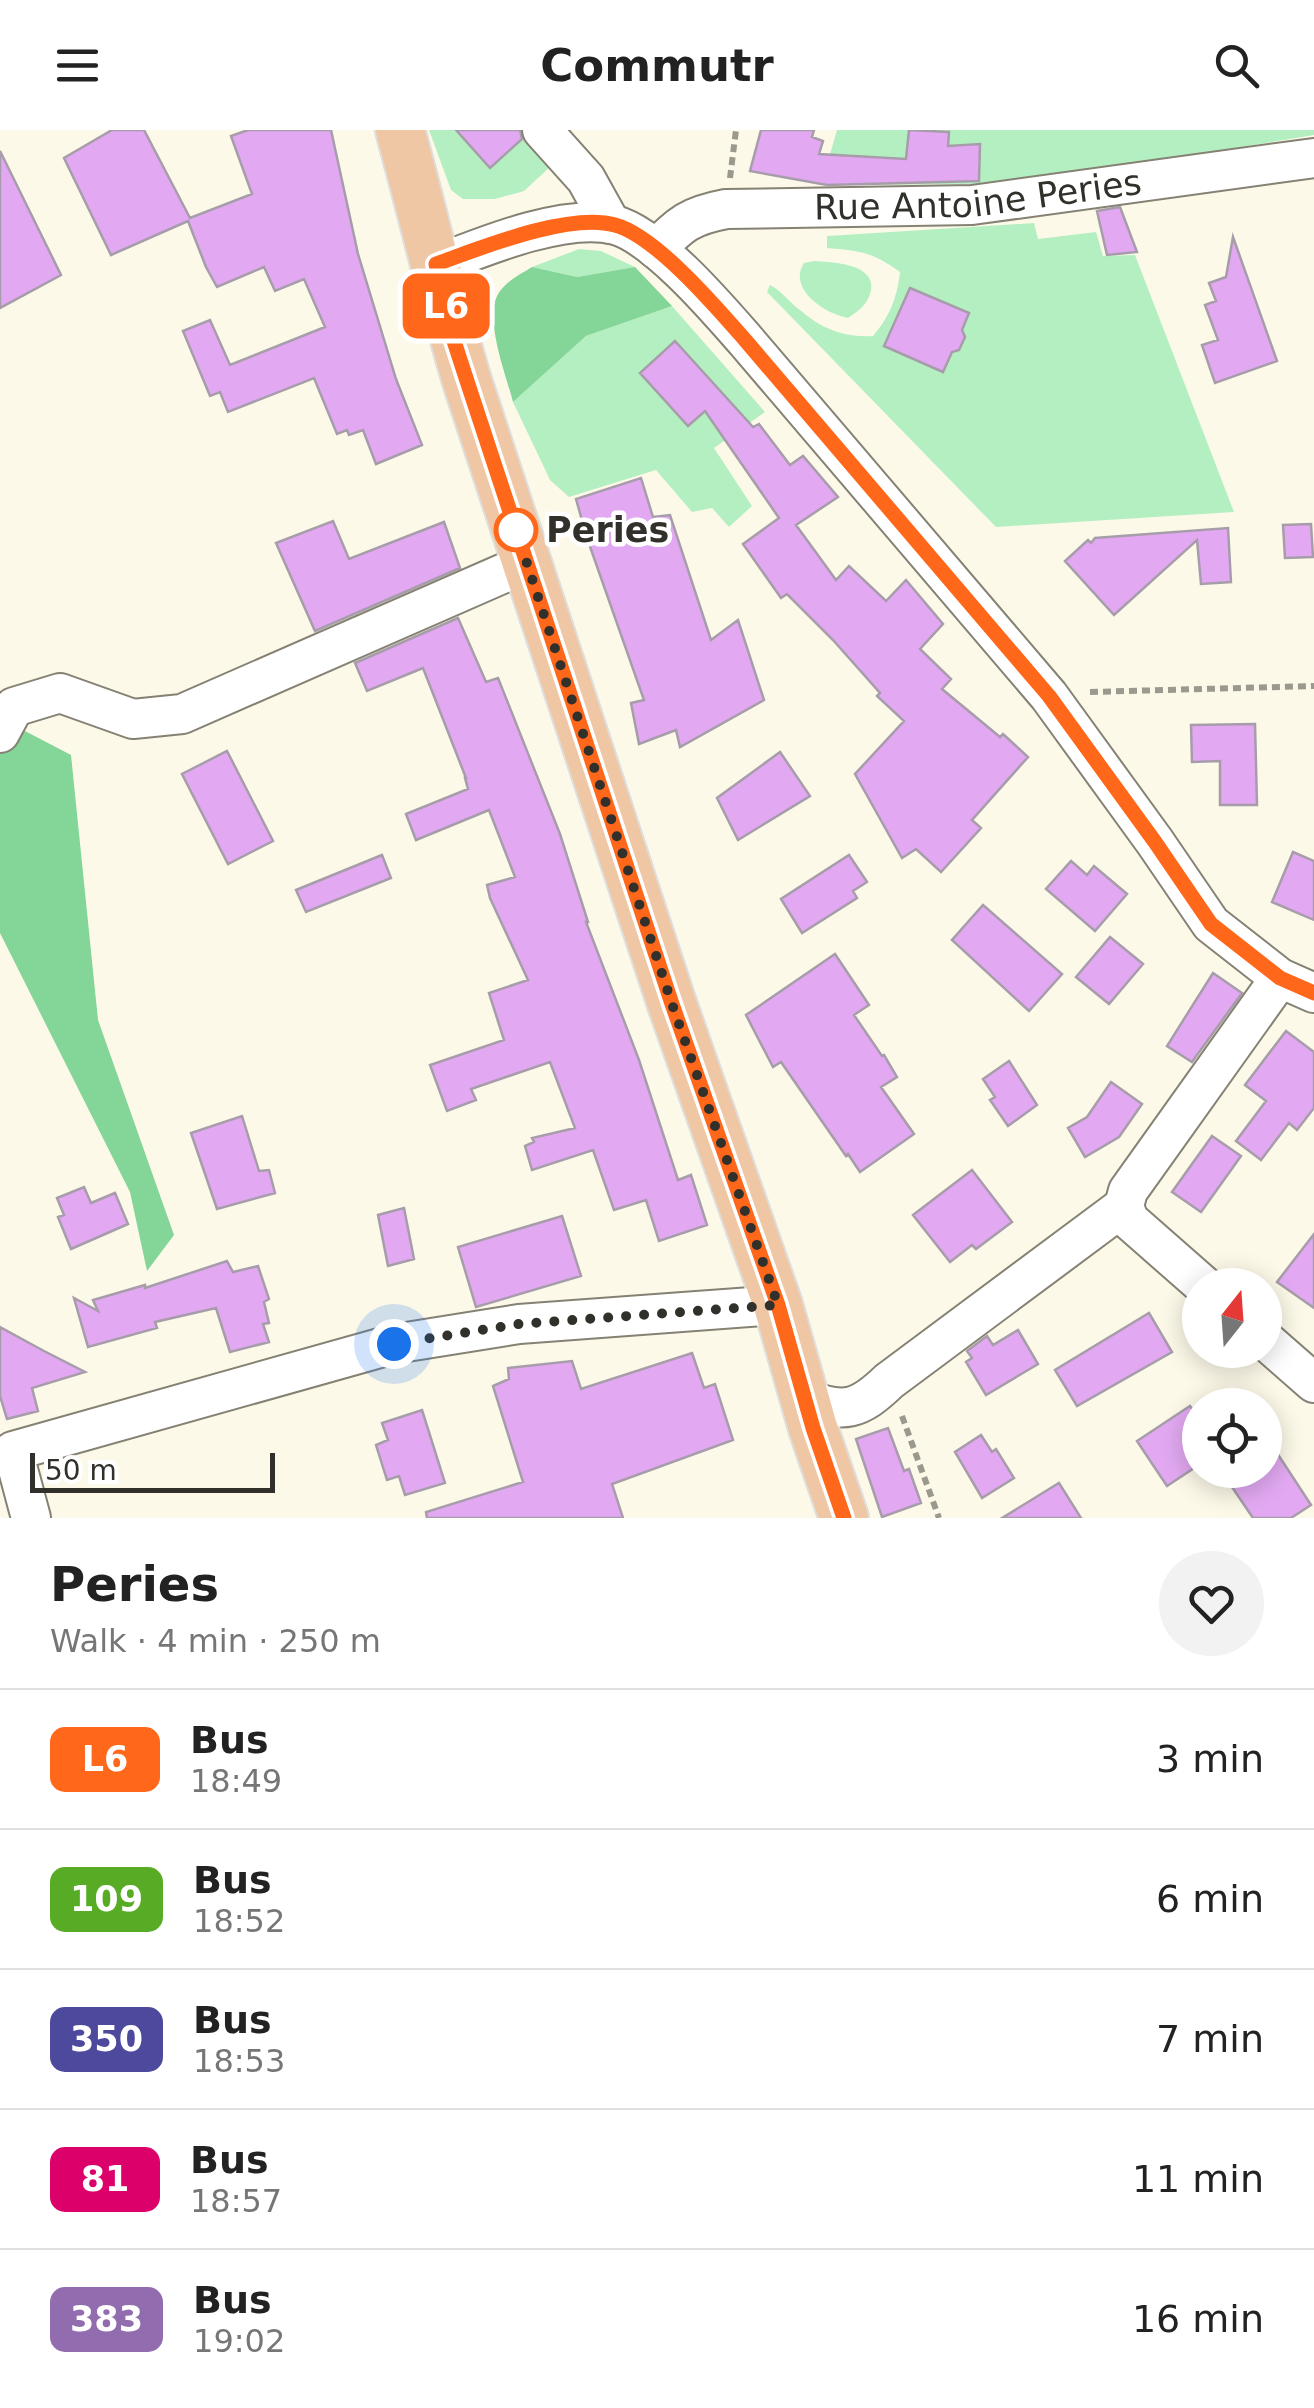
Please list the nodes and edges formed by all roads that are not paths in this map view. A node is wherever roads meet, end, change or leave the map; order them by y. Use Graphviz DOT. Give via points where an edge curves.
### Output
graph roads {
  1 [pos="400,130"];
  2 [pos="542,130"];
  3 [pos="1314,158"];
  4 [pos="611,224"];
  5 [pos="656,249"];
  6 [pos="436,264"];
  7 [pos="527,562"];
  8 [pos="0,733"];
  9 [pos="1297,986"];
  10 [pos="1124,1206"];
  11 [pos="1183,1268"];
  12 [pos="778,1305"];
  13 [pos="1282,1355"];
  14 [pos="1314,1383"];
  15 [pos="806,1398"];
  16 [pos="31,1518"];
  17 [pos="844,1518"];
  1 -- 6 [label="main road"];
  2 -- 4 [label="street" via="586,179"];
  3 -- 5 [label="street, Rue Antoine Peries" via="972,205 726,208 684,222"];
  4 -- 5 [label="street"];
  4 -- 6 [label="street" via="571,223"];
  5 -- 9 [label="street" via="704,293 1049,696 1211,924"];
  6 -- 7 [label="main road" via="453,338"];
  7 -- 8 [label="street" via="182,714 133,719 60,693 14,707"];
  7 -- 12 [label="main road"];
  9 -- 10 [label="street" via="1128,1191"];
  10 -- 11 [label="street" via="1128,1220"];
  10 -- 15 [label="street" via="872,1397 843,1408"];
  12 -- 15 [label="main road"];
  12 -- 16 [label="street" via="519,1324 394,1344 32,1446 13,1452"];
  13 -- 14 [label="street"];
  15 -- 17 [label="main road"];
}
